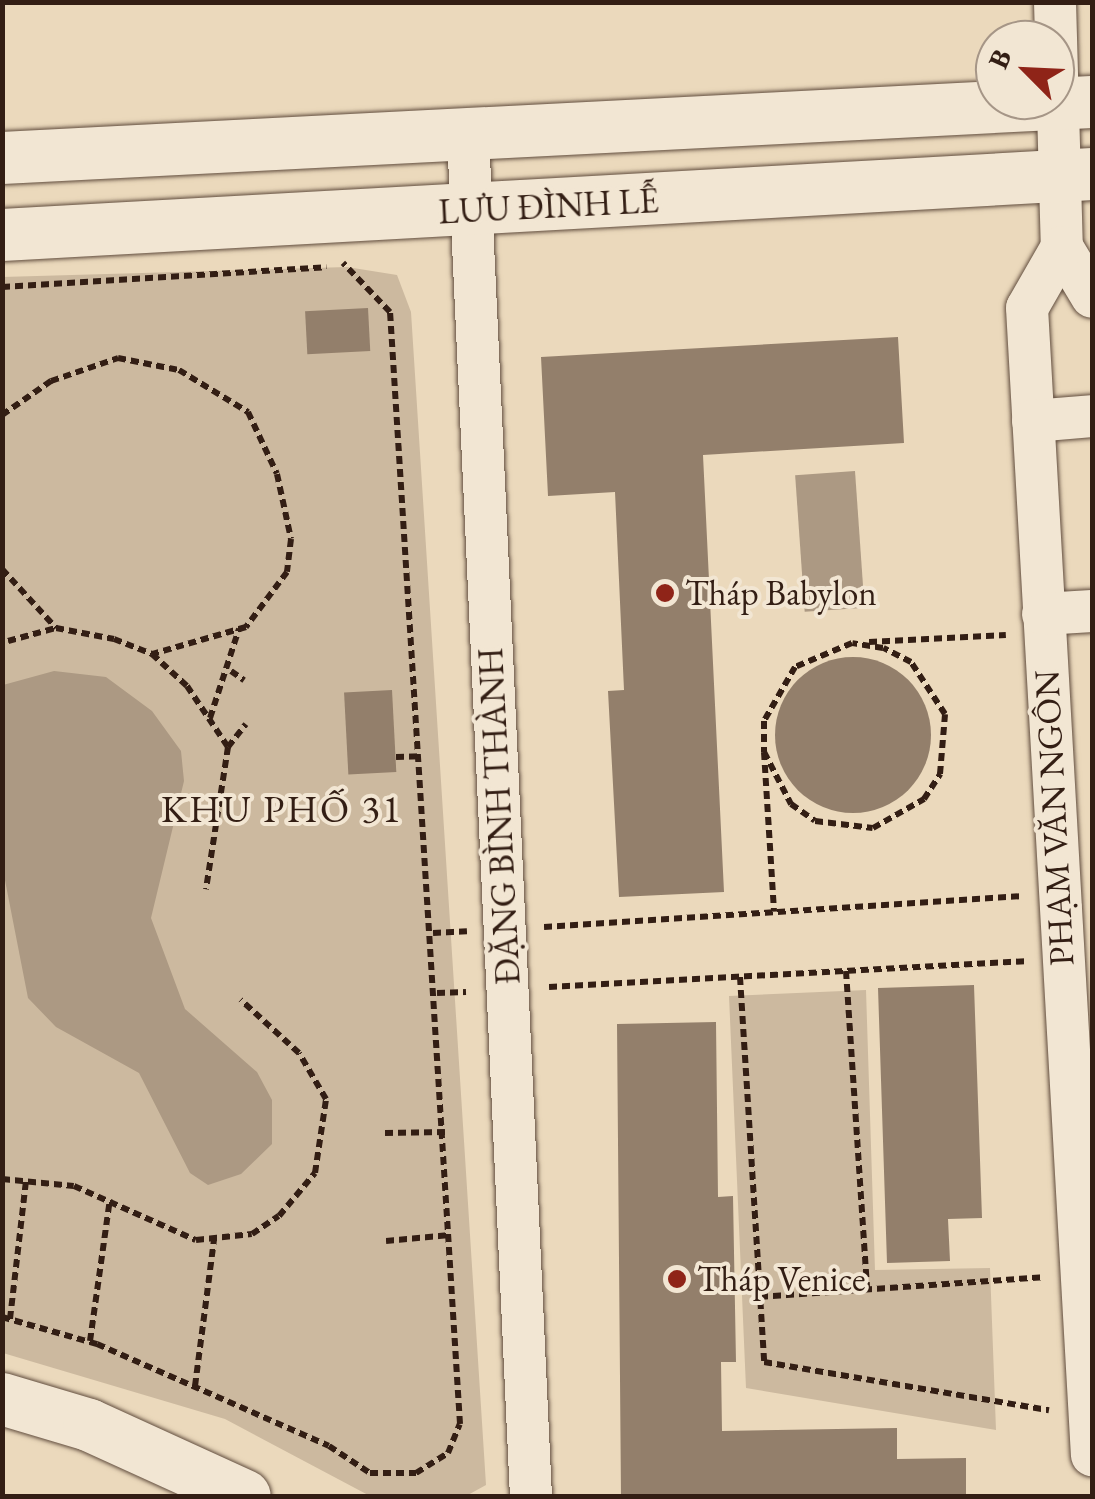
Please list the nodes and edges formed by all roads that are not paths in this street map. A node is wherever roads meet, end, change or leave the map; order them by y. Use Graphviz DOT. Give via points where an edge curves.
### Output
graph roads {
  1 [pos="1055,2"];
  2 [pos="1076,103"];
  3 [pos="468,136"];
  4 [pos="2,158"];
  5 [pos="1074,175"];
  6 [pos="471,209"];
  7 [pos="2,235"];
  8 [pos="1062,247"];
  9 [pos="1092,297"];
  10 [pos="1092,416"];
  11 [pos="1034,421"];
  12 [pos="1092,611"];
  13 [pos="1044,624"];
  14 [pos="1085,1274"];
  15 [pos="2,1399"];
  16 [pos="1090,1429"];
  17 [pos="244,1496"];
  18 [pos="530,1496"];
  1 -- 2 [label="street"];
  2 -- 3 [label="street, LƯU ĐÌNH LỄ"];
  2 -- 5 [label="street"];
  3 -- 4 [label="street, LƯU ĐÌNH LỄ"];
  3 -- 6 [label="street, ĐẶNG BÌNH THÀNH"];
  5 -- 6 [label="street, LƯU ĐÌNH LỄ"];
  5 -- 8 [label="street"];
  6 -- 7 [label="street, LƯU ĐÌNH LỄ"];
  6 -- 18 [label="street, ĐẶNG BÌNH THÀNH"];
  8 -- 9 [label="street"];
  8 -- 11 [label="street, PHẠM VĂN NGÔN" via="1027,308"];
  10 -- 11 [label="street"];
  11 -- 13 [label="street, PHẠM VĂN NGÔN"];
  12 -- 13 [label="street"];
  13 -- 14 [label="street, PHẠM VĂN NGÔN"];
  14 -- 16 [label="street, PHẠM VĂN NGÔN"];
  15 -- 17 [label="street" via="89,1425"];
}
